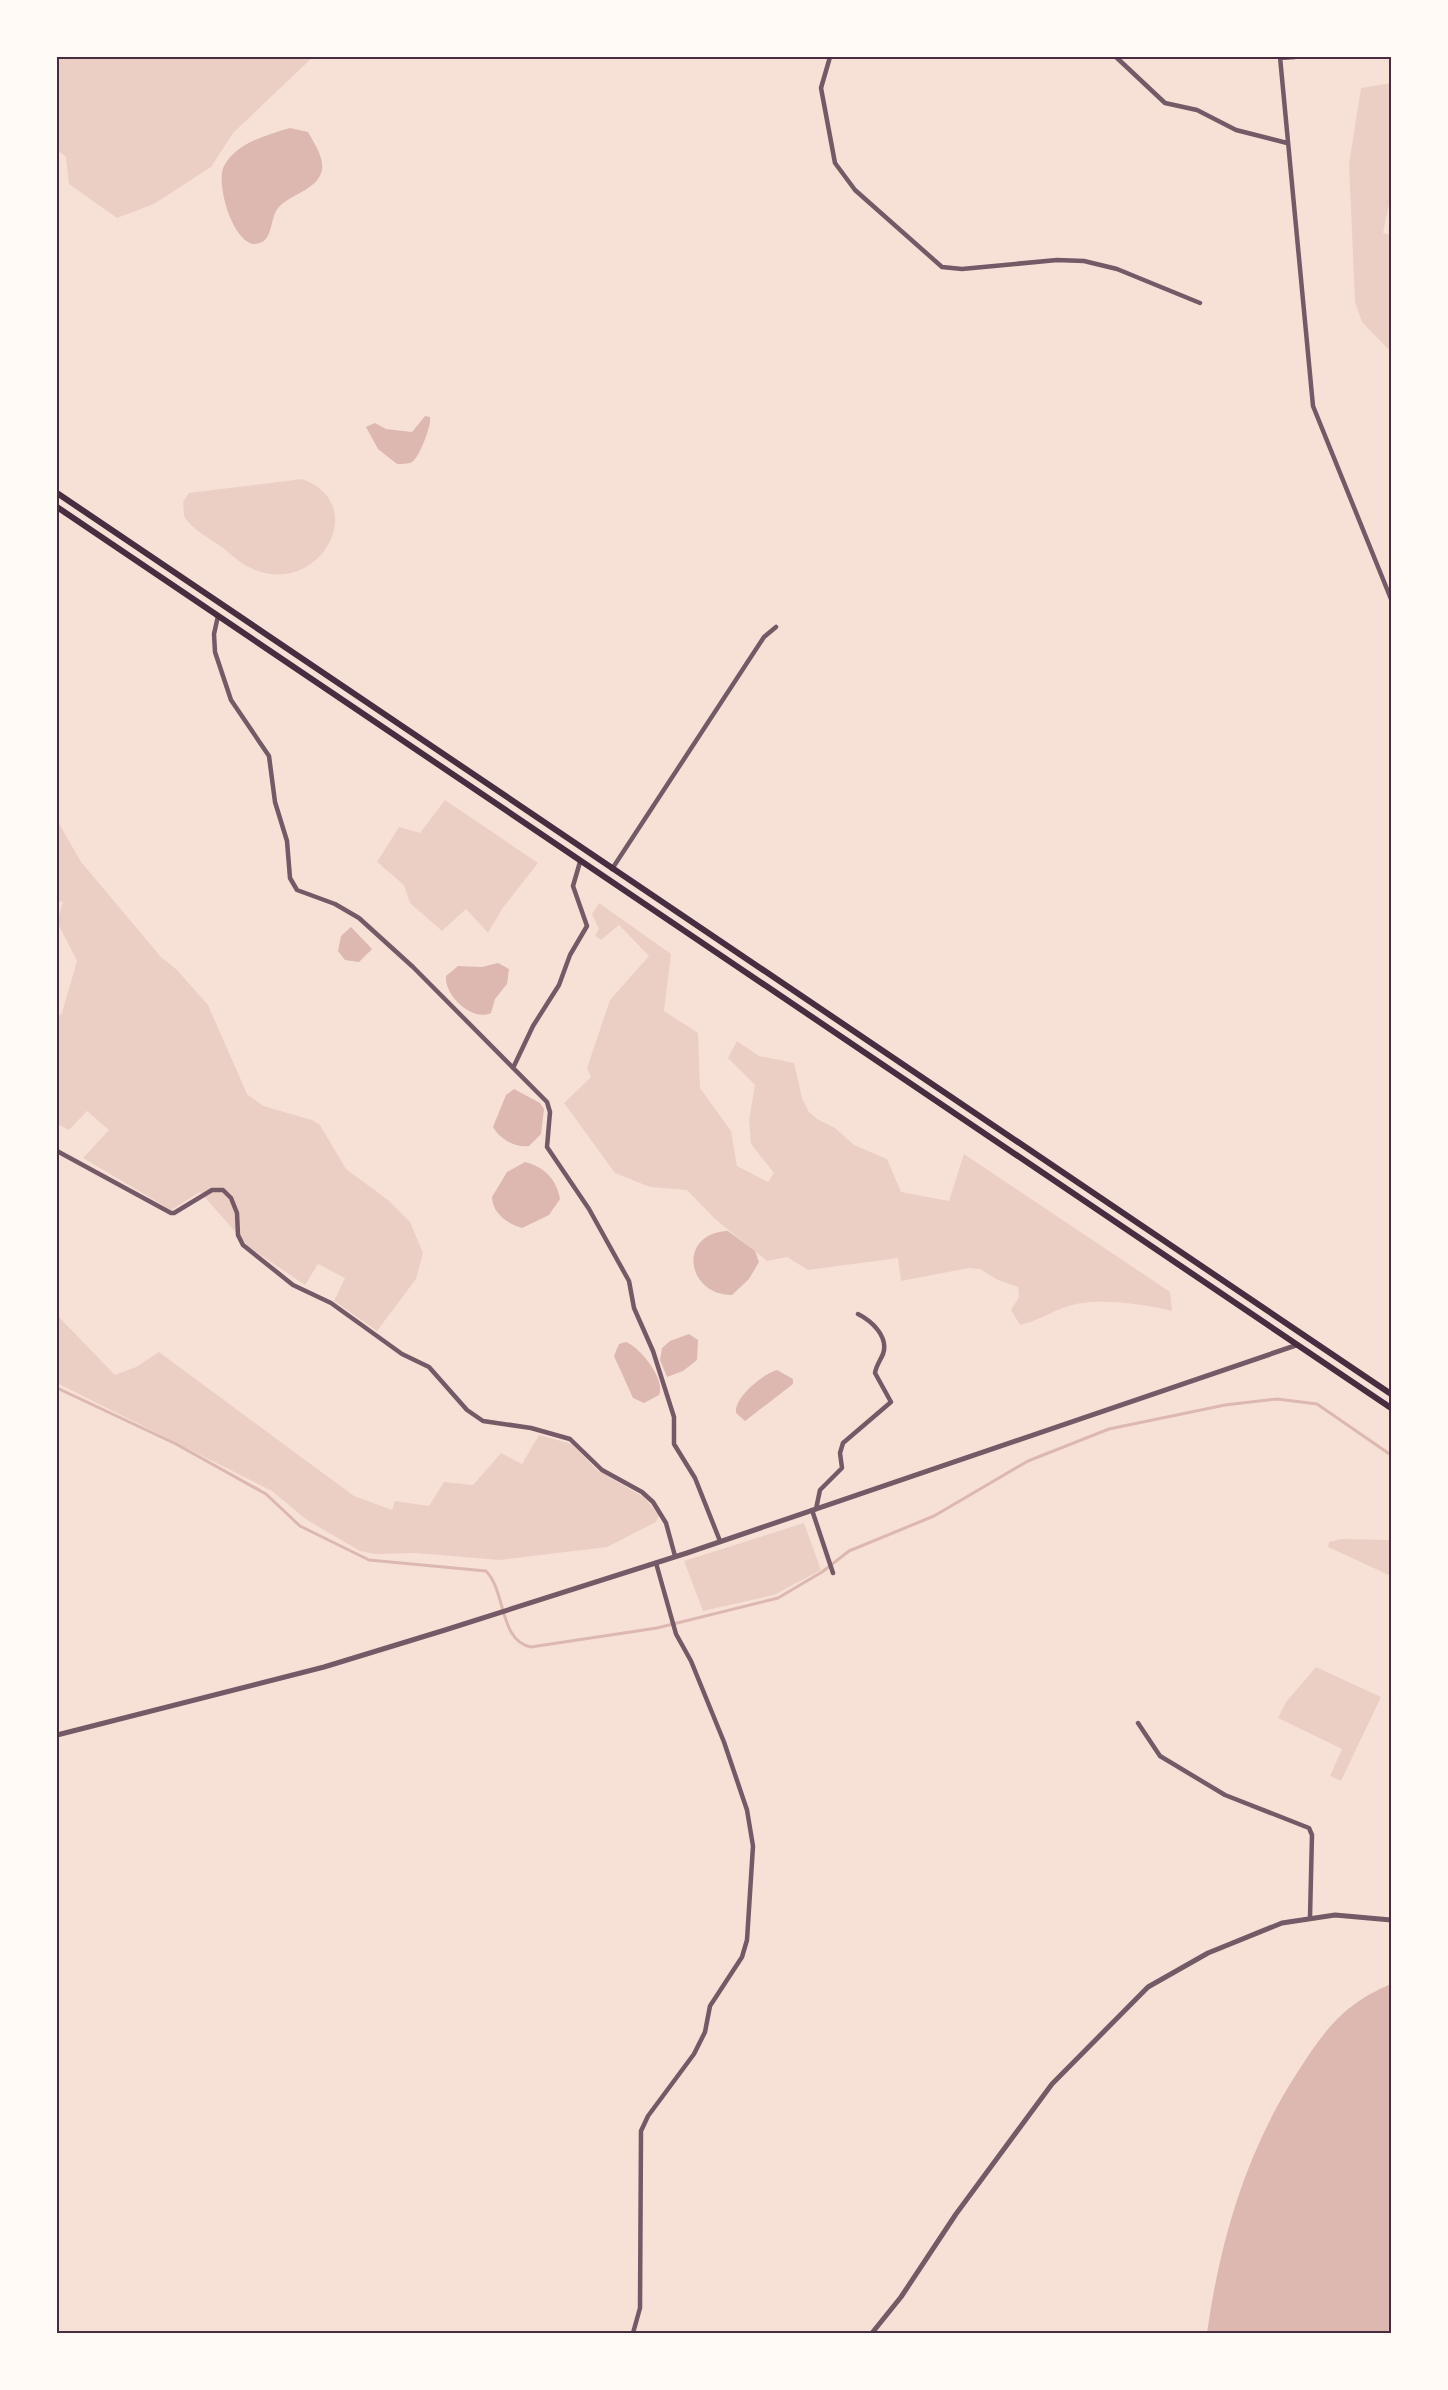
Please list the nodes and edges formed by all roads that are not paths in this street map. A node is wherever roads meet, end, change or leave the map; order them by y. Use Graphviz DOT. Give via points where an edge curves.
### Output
graph roads {
  1 [pos="830,57"];
  2 [pos="1116,57"];
  3 [pos="1296,57"];
  4 [pos="1280,58"];
  5 [pos="1287,143"];
  6 [pos="1200,303"];
  7 [pos="57,493"];
  8 [pos="57,507"];
  9 [pos="1391,599"];
  10 [pos="218,616"];
  11 [pos="776,627"];
  12 [pos="580,862"];
  13 [pos="612,869"];
  14 [pos="513,1068"];
  15 [pos="57,1151"];
  16 [pos="858,1314"];
  17 [pos="1297,1345"];
  18 [pos="1391,1394"];
  19 [pos="1391,1408"];
  20 [pos="814,1510"];
  21 [pos="720,1541"];
  22 [pos="675,1556"];
  23 [pos="656,1563"];
  24 [pos="833,1572"];
  25 [pos="1138,1724"];
  26 [pos="57,1735"];
  27 [pos="1310,1917"];
  28 [pos="1391,1920"];
  29 [pos="633,2333"];
  30 [pos="872,2333"];
  1 -- 6 [label="street" via="821,88 830,150 838,169 855,190 942,267 1084,261 1117,269"];
  2 -- 5 [label="street" via="1165,103 1197,110 1236,130"];
  3 -- 4 [label="street"];
  4 -- 5 [label="street"];
  5 -- 9 [label="street" via="1313,406"];
  7 -- 13 [label="main road"];
  8 -- 10 [label="main road"];
  10 -- 12 [label="main road"];
  10 -- 14 [label="street" via="215,652 231,700 269,756 275,802 287,841 290,878 297,890 335,903 359,918"];
  11 -- 13 [label="street" via="764,637"];
  12 -- 14 [label="street" via="573,886 587,926"];
  12 -- 17 [label="main road"];
  13 -- 18 [label="main road"];
  14 -- 21 [label="street" via="547,1102 547,1147 589,1209 628,1281 674,1417 674,1444 695,1478"];
  15 -- 22 [label="street" via="171,1213 212,1190 223,1190 237,1213 238,1235 243,1245 293,1285 331,1303 402,1354 429,1367 467,1410 483,1421 570,1439 602,1470 653,1502 666,1523"];
  16 -- 20 [label="street" via="873,1324 883,1339 884,1352 875,1373 891,1402 843,1443 842,1468 820,1490"];
  17 -- 19 [label="main road"];
  17 -- 20 [label="street"];
  20 -- 21 [label="street"];
  20 -- 24 [label="street"];
  21 -- 22 [label="street"];
  22 -- 23 [label="street"];
  23 -- 26 [label="street" via="324,1667"];
  23 -- 29 [label="street" via="676,1634 724,1742 747,1810 753,1846 747,1940 742,1957 710,2006 705,2032 694,2054 641,2131 640,2308"];
  25 -- 27 [label="street" via="1160,1756 1225,1795 1309,1828"];
  27 -- 28 [label="street"];
  27 -- 30 [label="street" via="1282,1923 1224,1946 1171,1972 1137,1995 1052,2084"];
}
